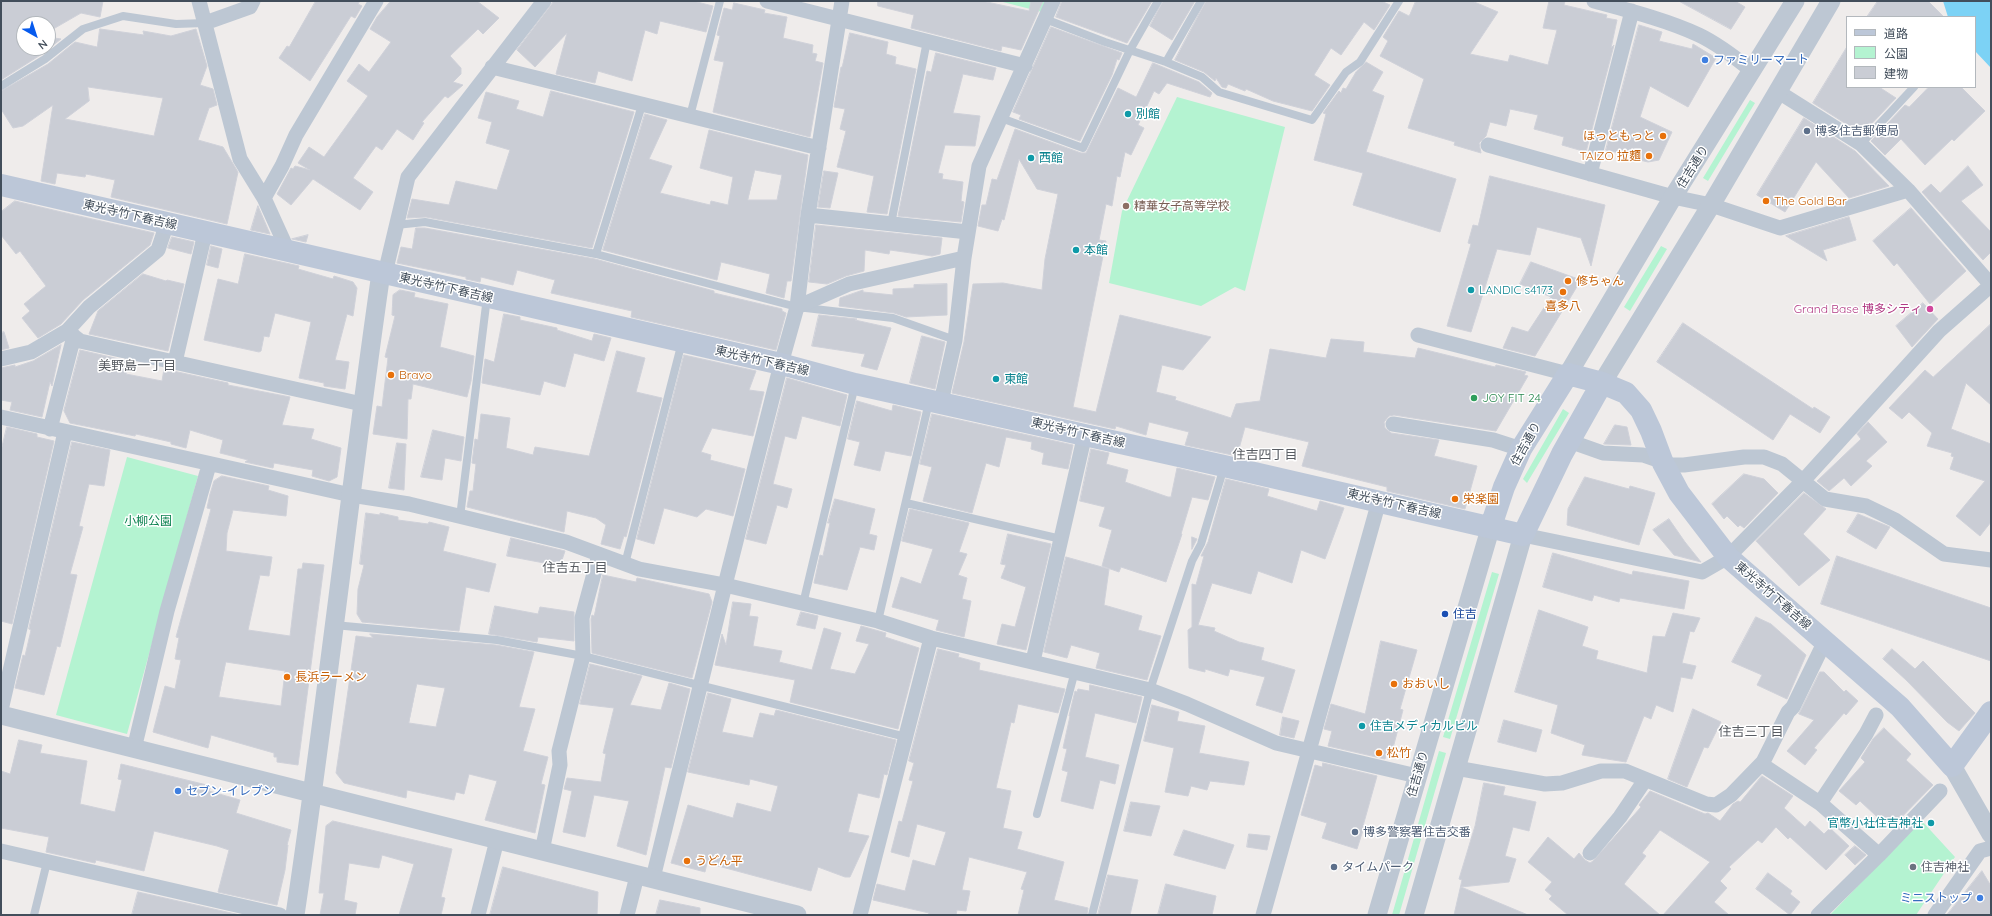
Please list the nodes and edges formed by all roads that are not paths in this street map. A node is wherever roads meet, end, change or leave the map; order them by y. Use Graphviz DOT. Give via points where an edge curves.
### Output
graph roads {
  1 [pos="199,1"];
  2 [pos="254,1"];
  3 [pos="376,1"];
  4 [pos="544,1"];
  5 [pos="720,1"];
  6 [pos="767,1"];
  7 [pos="842,1"];
  8 [pos="1053,1"];
  9 [pos="1158,1"];
  10 [pos="1201,1"];
  11 [pos="1399,1"];
  12 [pos="1594,1"];
  13 [pos="1795,1"];
  14 [pos="1831,1"];
  15 [pos="1632,11"];
  16 [pos="839,18"];
  17 [pos="1045,19"];
  18 [pos="205,23"];
  19 [pos="927,41"];
  20 [pos="1130,50"];
  21 [pos="1166,62"];
  22 [pos="1025,66"];
  23 [pos="492,67"];
  24 [pos="1752,71"];
  25 [pos="1,86"];
  26 [pos="1913,88"];
  27 [pos="1777,91"];
  28 [pos="642,105"];
  29 [pos="690,116"];
  30 [pos="1001,118"];
  31 [pos="1861,144"];
  32 [pos="1488,145"];
  33 [pos="820,148"];
  34 [pos="1590,174"];
  35 [pos="1,185"];
  36 [pos="1908,190"];
  37 [pos="1674,197"];
  38 [pos="264,198"];
  39 [pos="1711,205"];
  40 [pos="808,214"];
  41 [pos="167,224"];
  42 [pos="891,224"];
  43 [pos="396,225"];
  44 [pos="968,232"];
  45 [pos="205,233"];
  46 [pos="289,253"];
  47 [pos="596,254"];
  48 [pos="964,258"];
  49 [pos="381,273"];
  50 [pos="1991,285"];
  51 [pos="487,297"];
  52 [pos="797,307"];
  53 [pos="70,333"];
  54 [pos="1418,335"];
  55 [pos="955,340"];
  56 [pos="682,342"];
  57 [pos="1,359"];
  58 [pos="175,362"];
  59 [pos="780,364"];
  60 [pos="1568,374"];
  61 [pos="1602,383"];
  62 [pos="855,384"];
  63 [pos="935,401"];
  64 [pos="362,404"];
  65 [pos="1,417"];
  66 [pos="1393,424"];
  67 [pos="58,430"];
  68 [pos="1085,434"];
  69 [pos="1569,441"];
  70 [pos="1521,449"];
  71 [pos="1663,463"];
  72 [pos="209,465"];
  73 [pos="1224,466"];
  74 [pos="1802,481"];
  75 [pos="351,495"];
  76 [pos="1379,501"];
  77 [pos="906,503"];
  78 [pos="460,517"];
  79 [pos="1491,526"];
  80 [pos="1523,535"];
  81 [pos="1061,539"];
  82 [pos="599,555"];
  83 [pos="1728,557"];
  84 [pos="1991,560"];
  85 [pos="625,564"];
  86 [pos="724,585"];
  87 [pos="803,604"];
  88 [pos="878,621"];
  89 [pos="334,625"];
  90 [pos="931,638"];
  91 [pos="1825,641"];
  92 [pos="583,656"];
  93 [pos="1033,661"];
  94 [pos="1075,671"];
  95 [pos="700,687"];
  96 [pos="1150,690"];
  97 [pos="1,710"];
  98 [pos="1991,712"];
  99 [pos="1,715"];
  100 [pos="1876,715"];
  101 [pos="906,737"];
  102 [pos="134,749"];
  103 [pos="1309,749"];
  104 [pos="1761,764"];
  105 [pos="1952,766"];
  106 [pos="1456,768"];
  107 [pos="1417,776"];
  108 [pos="1645,780"];
  109 [pos="1940,791"];
  110 [pos="313,794"];
  111 [pos="1820,803"];
  112 [pos="1037,814"];
  113 [pos="1991,834"];
  114 [pos="497,840"];
  115 [pos="1991,848"];
  116 [pos="542,851"];
  117 [pos="1,852"];
  118 [pos="1590,853"];
  119 [pos="1879,855"];
  120 [pos="46,862"];
  121 [pos="645,877"];
  122 [pos="34,915"];
  123 [pos="280,915"];
  124 [pos="295,915"];
  125 [pos="478,915"];
  126 [pos="627,915"];
  127 [pos="797,915"];
  128 [pos="860,915"];
  129 [pos="1092,915"];
  130 [pos="1263,915"];
  131 [pos="1377,915"];
  132 [pos="1414,915"];
  133 [pos="1818,915"];
  134 [pos="1936,915"];
  1 -- 18 [label="street"];
  2 -- 18 [label="street" via="250,7"];
  3 -- 38 [label="street" via="296,135"];
  4 -- 23 [label="street"];
  5 -- 29 [label="lane"];
  6 -- 16 [label="street"];
  7 -- 16 [label="street"];
  8 -- 17 [label="street"];
  9 -- 20 [label="lane"];
  10 -- 21 [label="lane"];
  11 -- 21 [label="lane" via="1360,62 1346,72 1312,120 1219,92 1202,77"];
  12 -- 15 [label="street"];
  13 -- 24 [label="street, 住吉通り"];
  14 -- 27 [label="street"];
  15 -- 24 [label="street" via="1699,35"];
  15 -- 34 [label="street"];
  16 -- 19 [label="street"];
  16 -- 33 [label="street"];
  17 -- 20 [label="lane"];
  17 -- 22 [label="street"];
  18 -- 25 [label="lane" via="176,24 123,16 83,29 45,59"];
  18 -- 38 [label="street" via="240,159"];
  19 -- 22 [label="street"];
  19 -- 42 [label="lane"];
  20 -- 21 [label="lane"];
  20 -- 30 [label="lane" via="1084,148"];
  22 -- 30 [label="street"];
  23 -- 28 [label="street"];
  23 -- 43 [label="street" via="408,177"];
  24 -- 37 [label="street, 住吉通り"];
  26 -- 31 [label="lane"];
  27 -- 31 [label="street"];
  27 -- 39 [label="street"];
  28 -- 29 [label="street"];
  28 -- 47 [label="lane"];
  29 -- 33 [label="street"];
  30 -- 44 [label="street" via="979,166"];
  31 -- 36 [label="street"];
  32 -- 34 [label="street"];
  33 -- 40 [label="street"];
  34 -- 37 [label="street"];
  35 -- 41 [label="main road, 東光寺竹下春吉線"];
  36 -- 39 [label="street" via="1780,228"];
  36 -- 50 [label="street"];
  37 -- 39 [label="street"];
  37 -- 60 [label="street, 住吉通り"];
  38 -- 46 [label="street"];
  39 -- 61 [label="street"];
  40 -- 42 [label="street"];
  40 -- 52 [label="street"];
  41 -- 45 [label="main road, 東光寺竹下春吉線"];
  41 -- 53 [label="street" via="158,250 89,307"];
  42 -- 44 [label="street"];
  43 -- 47 [label="lane" via="425,222"];
  43 -- 49 [label="street" via="387,265"];
  44 -- 48 [label="street"];
  45 -- 46 [label="main road, 東光寺竹下春吉線"];
  45 -- 58 [label="street"];
  46 -- 49 [label="main road, 東光寺竹下春吉線"];
  47 -- 52 [label="lane"];
  48 -- 52 [label="street" via="849,284"];
  48 -- 55 [label="street"];
  49 -- 51 [label="main road, 東光寺竹下春吉線"];
  49 -- 64 [label="street"];
  50 -- 74 [label="street" via="1940,331"];
  51 -- 56 [label="main road, 東光寺竹下春吉線"];
  51 -- 78 [label="lane"];
  52 -- 55 [label="lane" via="893,318"];
  52 -- 59 [label="street"];
  53 -- 57 [label="street" via="31,352"];
  53 -- 58 [label="street" via="80,341"];
  53 -- 67 [label="street"];
  54 -- 60 [label="street"];
  55 -- 63 [label="street"];
  56 -- 59 [label="main road, 東光寺竹下春吉線"];
  56 -- 85 [label="lane"];
  58 -- 64 [label="street"];
  59 -- 62 [label="main road, 東光寺竹下春吉線"];
  59 -- 86 [label="street"];
  60 -- 61 [label="main road, 東光寺竹下春吉線"];
  60 -- 70 [label="main road, 住吉通り"];
  61 -- 69 [label="main road"];
  61 -- 71 [label="main road, 東光寺竹下春吉線" via="1626,393 1640,410"];
  62 -- 63 [label="main road, 東光寺竹下春吉線"];
  62 -- 87 [label="lane"];
  63 -- 68 [label="main road, 東光寺竹下春吉線"];
  63 -- 77 [label="lane"];
  64 -- 75 [label="street"];
  65 -- 67 [label="street"];
  66 -- 70 [label="street" via="1493,440"];
  67 -- 72 [label="street"];
  67 -- 97 [label="street"];
  68 -- 73 [label="main road, 東光寺竹下春吉線"];
  68 -- 81 [label="street"];
  69 -- 71 [label="street" via="1603,453 1651,456"];
  69 -- 80 [label="main road"];
  70 -- 79 [label="main road, 住吉通り" via="1504,487"];
  71 -- 74 [label="street" via="1684,465 1764,457 1782,464"];
  71 -- 83 [label="main road, 東光寺竹下春吉線" via="1679,493"];
  72 -- 75 [label="street"];
  72 -- 102 [label="street" via="167,611"];
  73 -- 76 [label="main road, 東光寺竹下春吉線"];
  73 -- 96 [label="lane" via="1201,544 1192,561"];
  74 -- 83 [label="street"];
  74 -- 84 [label="street" via="1825,499 1866,506 1895,520 1944,554"];
  75 -- 78 [label="street" via="408,504"];
  75 -- 89 [label="street"];
  76 -- 79 [label="main road, 東光寺竹下春吉線"];
  76 -- 103 [label="street"];
  77 -- 81 [label="lane"];
  77 -- 88 [label="lane"];
  78 -- 82 [label="street" via="566,542"];
  79 -- 80 [label="main road, 東光寺竹下春吉線"];
  79 -- 107 [label="street, 住吉通り"];
  80 -- 83 [label="street" via="1702,572"];
  80 -- 106 [label="street"];
  81 -- 93 [label="street"];
  82 -- 85 [label="street"];
  82 -- 92 [label="street" via="582,618"];
  83 -- 91 [label="main road, 東光寺竹下春吉線"];
  85 -- 86 [label="street"];
  86 -- 87 [label="street"];
  86 -- 95 [label="street"];
  87 -- 88 [label="street"];
  88 -- 90 [label="street"];
  89 -- 92 [label="lane" via="497,640"];
  89 -- 110 [label="street"];
  90 -- 93 [label="street"];
  90 -- 101 [label="street"];
  91 -- 104 [label="street" via="1793,707"];
  91 -- 105 [label="main road, 東光寺竹下春吉線" via="1900,707"];
  92 -- 95 [label="lane"];
  92 -- 116 [label="street" via="558,751 560,765"];
  93 -- 94 [label="street"];
  94 -- 96 [label="street"];
  94 -- 112 [label="lane"];
  95 -- 101 [label="lane"];
  95 -- 121 [label="street"];
  96 -- 103 [label="street" via="1276,743"];
  96 -- 129 [label="lane"];
  98 -- 105 [label="main road"];
  99 -- 102 [label="street"];
  100 -- 111 [label="street"];
  101 -- 128 [label="street"];
  102 -- 110 [label="street"];
  103 -- 107 [label="street"];
  103 -- 130 [label="street"];
  104 -- 108 [label="street" via="1731,795 1716,806"];
  104 -- 111 [label="street"];
  105 -- 113 [label="street"];
  106 -- 108 [label="street" via="1545,784 1562,783 1600,771 1624,772"];
  106 -- 132 [label="street"];
  107 -- 131 [label="street, 住吉通り"];
  108 -- 118 [label="street" via="1620,817"];
  109 -- 119 [label="street"];
  110 -- 114 [label="street"];
  110 -- 124 [label="street"];
  111 -- 119 [label="street"];
  114 -- 116 [label="street"];
  114 -- 125 [label="street"];
  115 -- 134 [label="street" via="1980,851"];
  116 -- 121 [label="street"];
  117 -- 120 [label="street"];
  119 -- 133 [label="street"];
  120 -- 122 [label="lane"];
  120 -- 123 [label="street"];
  121 -- 126 [label="street"];
  121 -- 127 [label="street"];
}
